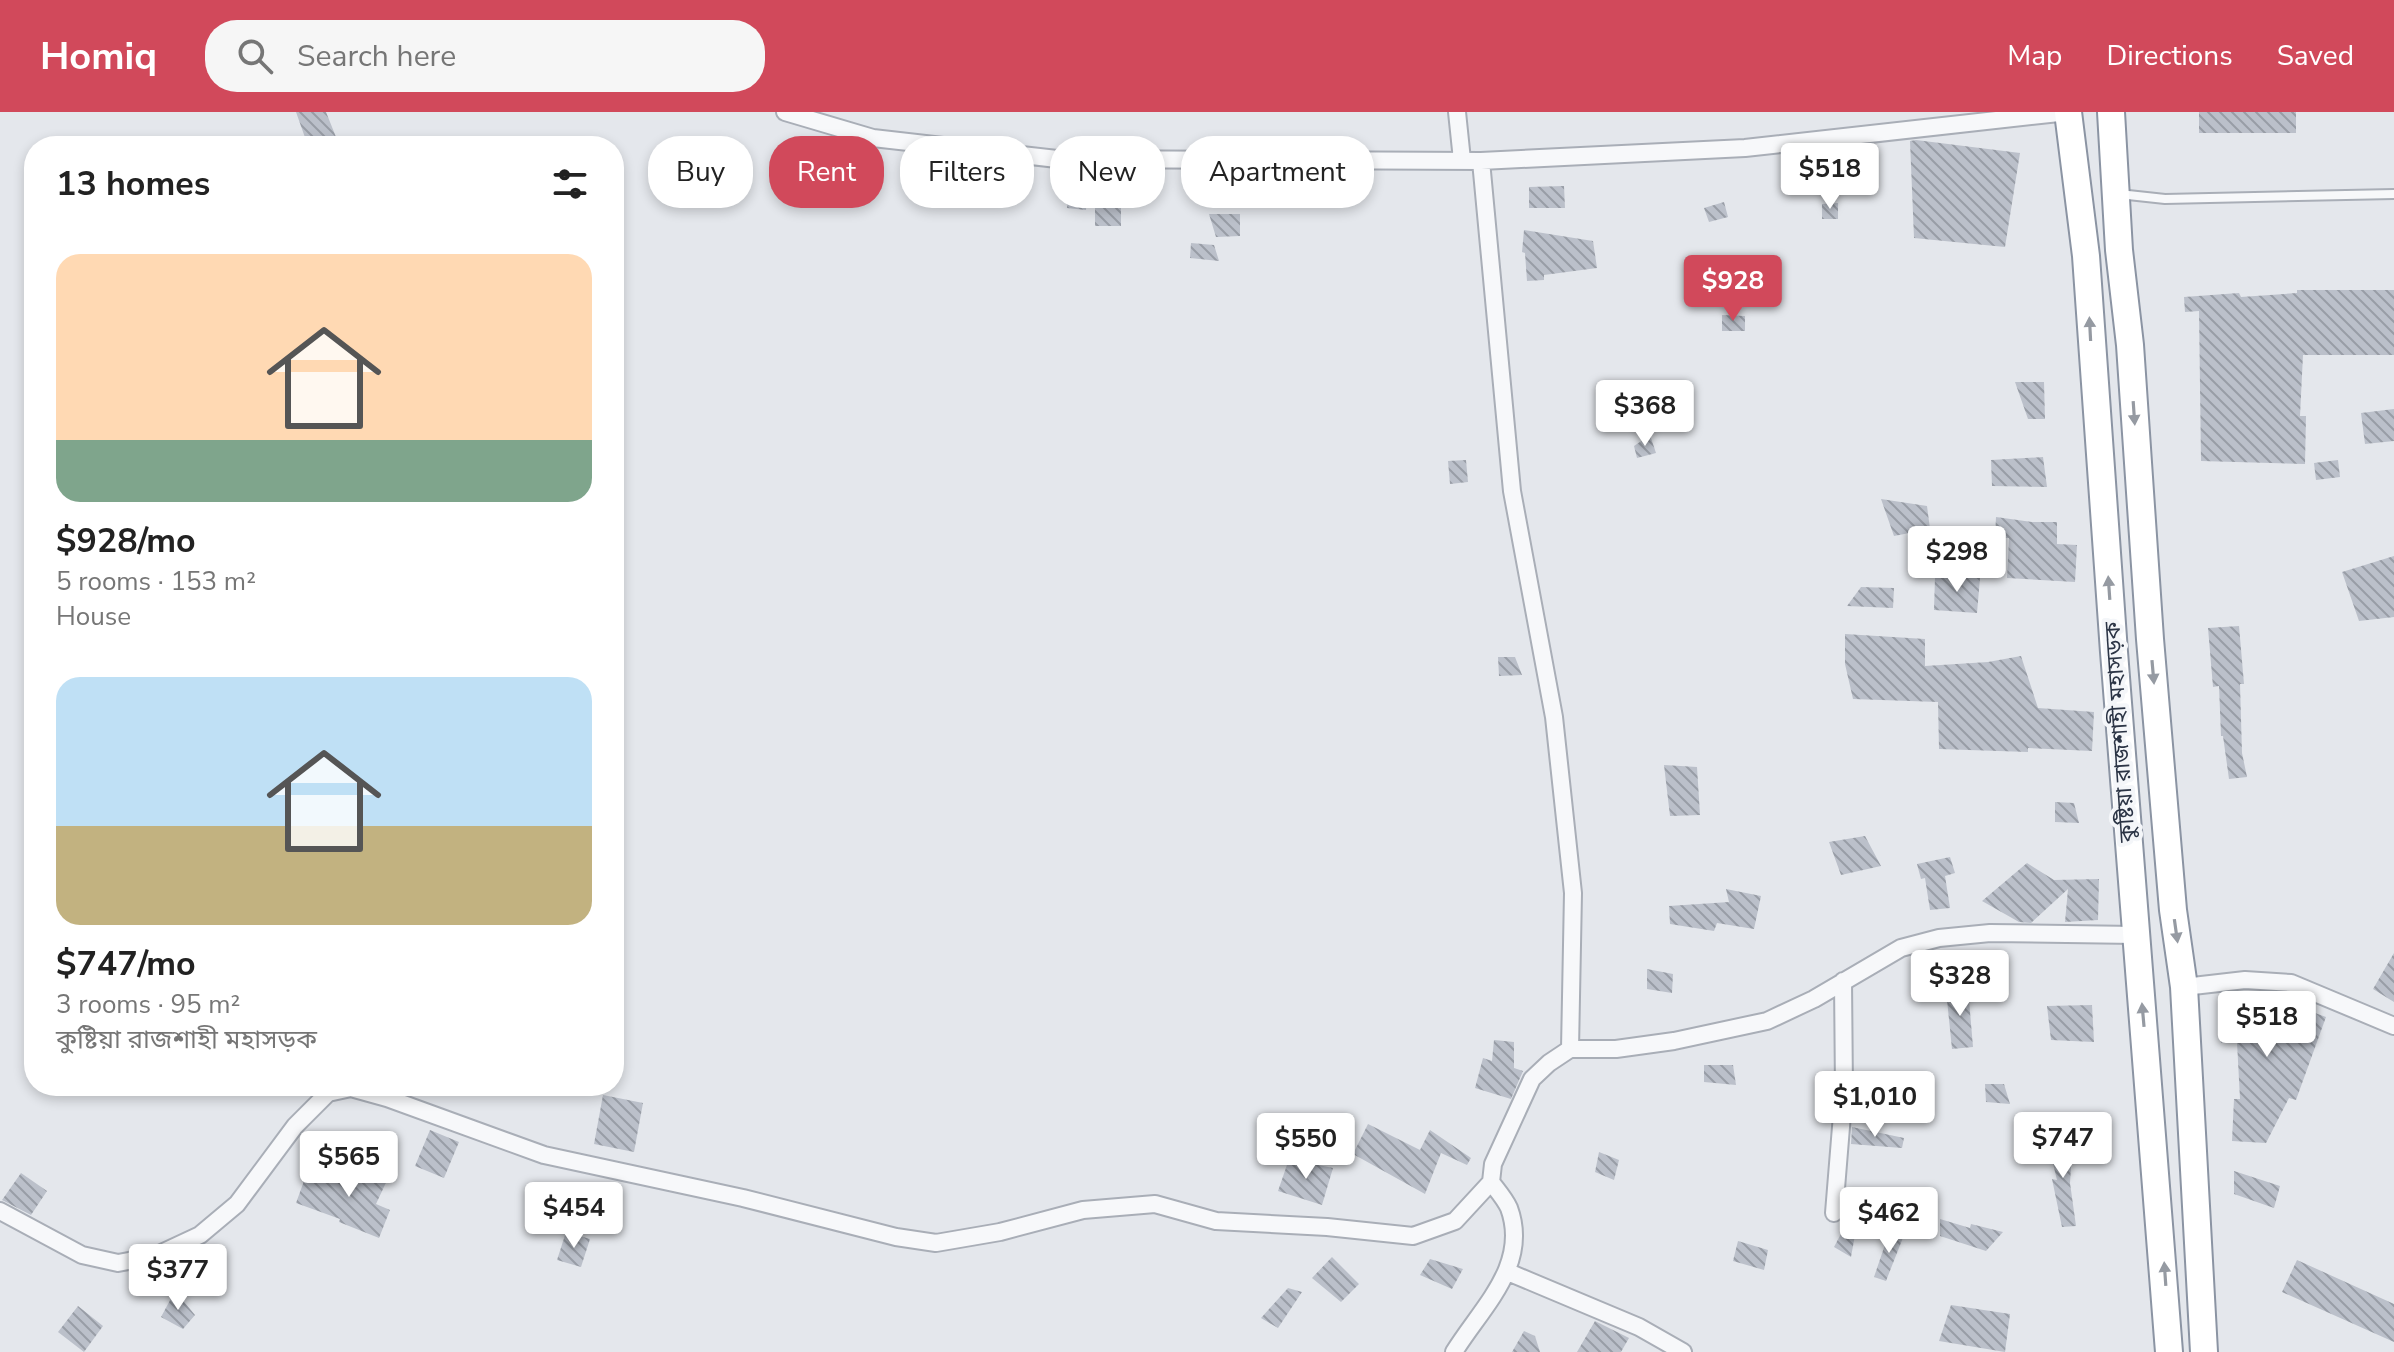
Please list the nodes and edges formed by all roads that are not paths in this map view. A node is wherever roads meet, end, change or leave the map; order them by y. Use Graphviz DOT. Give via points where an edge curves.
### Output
graph roads {
  1 [pos="785,112"];
  2 [pos="1457,112"];
  3 [pos="2068,112"];
  4 [pos="2111,112"];
  5 [pos="1462,160"];
  6 [pos="1481,161"];
  7 [pos="2116,194"];
  8 [pos="2394,194"];
  9 [pos="2119,250"];
  10 [pos="2086,256"];
  11 [pos="2136,935"];
  12 [pos="1843,981"];
  13 [pos="2184,987"];
  14 [pos="2394,1026"];
  15 [pos="1570,1049"];
  16 [pos="2188,1066"];
  17 [pos="2147,1067"];
  18 [pos="325,1096"];
  19 [pos="380,1096"];
  20 [pos="1491,1182"];
  21 [pos="0,1211"];
  22 [pos="1834,1213"];
  23 [pos="1508,1272"];
  24 [pos="1454,1352"];
  25 [pos="1683,1352"];
  26 [pos="2169,1352"];
  27 [pos="2204,1352"];
  1 -- 5 [label="street" via="873,138 1057,159"];
  2 -- 5 [label="street"];
  3 -- 6 [label="street" via="1745,148"];
  3 -- 10 [label="highway, কুষ্টিয়া রাজশাহী মহাসড়ক"];
  4 -- 7 [label="highway, কুষ্টিয়া রাজশাহী মহাসড়ক"];
  5 -- 6 [label="street"];
  6 -- 15 [label="street" via="1512,491 1554,717 1573,893"];
  7 -- 8 [label="lane" via="2165,199"];
  7 -- 9 [label="highway, কুষ্টিয়া রাজশাহী মহাসড়ক"];
  9 -- 10 [label="highway"];
  9 -- 13 [label="highway, কুষ্টিয়া রাজশাহী মহাসড়ক, one-way" via="2173,910"];
  11 -- 10 [label="highway, কুষ্টিয়া রাজশাহী মহাসড়ক, one-way"];
  11 -- 12 [label="street" via="1990,933 1939,938 1901,948"];
  17 -- 11 [label="highway, কুষ্টিয়া রাজশাহী মহাসড়ক, one-way"];
  12 -- 15 [label="street" via="1767,1021 1674,1041"];
  12 -- 22 [label="street" via="1844,1090"];
  13 -- 14 [label="street" via="2245,980 2291,983"];
  13 -- 16 [label="highway, কুষ্টিয়া রাজশাহী মহাসড়ক"];
  15 -- 20 [label="street" via="1532,1079 1493,1164"];
  16 -- 17 [label="highway"];
  16 -- 27 [label="highway, কুষ্টিয়া রাজশাহী মহাসড়ক"];
  26 -- 17 [label="highway, কুষ্টিয়া রাজশাহী মহাসড়ক, one-way"];
  18 -- 21 [label="street" via="295,1126 237,1204 200,1235 155,1256 118,1263 82,1255"];
  19 -- 20 [label="street" via="544,1155 936,1243 1083,1210 1155,1204 1216,1221 1413,1236 1455,1221"];
  20 -- 23 [label="street" via="1508,1207 1514,1232"];
  23 -- 24 [label="street"];
  23 -- 25 [label="street" via="1639,1327"];
}
